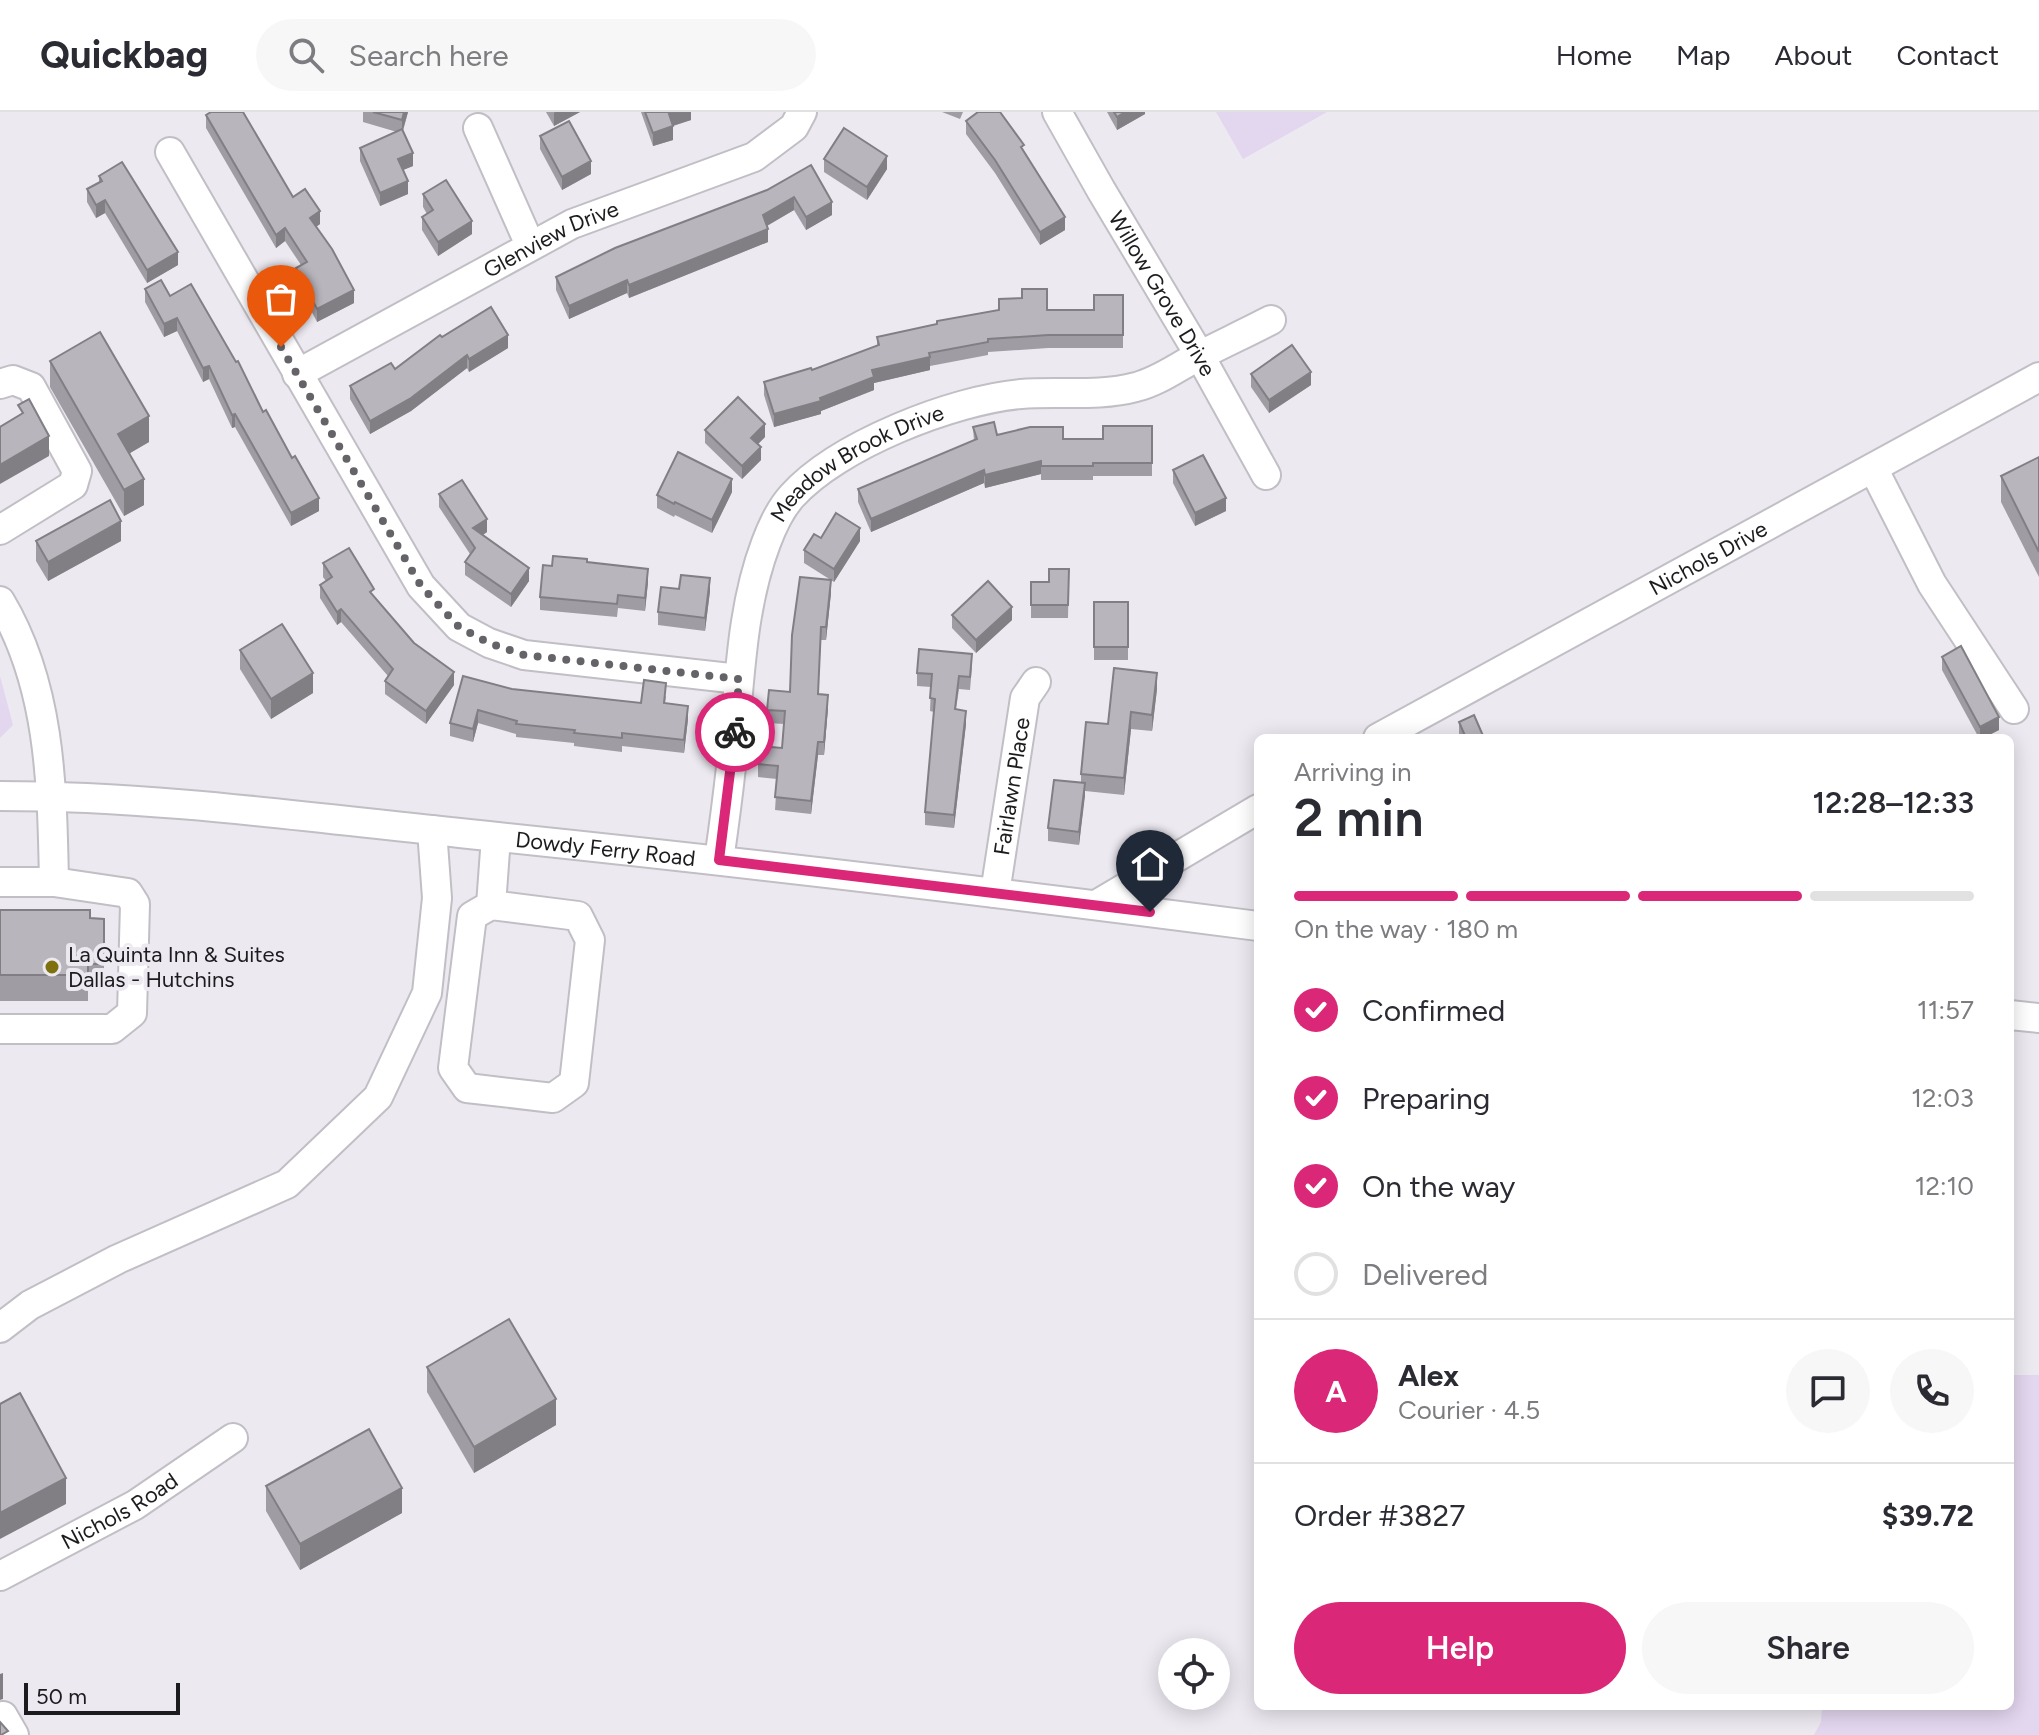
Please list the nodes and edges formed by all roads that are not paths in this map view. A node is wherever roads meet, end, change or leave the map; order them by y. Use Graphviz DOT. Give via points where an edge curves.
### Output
graph roads {
  1 [pos="802,112"];
  2 [pos="1057,112"];
  3 [pos="478,128"];
  4 [pos="170,152"];
  5 [pos="530,245"];
  6 [pos="1271,320"];
  7 [pos="1200,356"];
  8 [pos="297,374"];
  9 [pos="2039,377"];
  10 [pos="0,384"];
  11 [pos="1873,468"];
  12 [pos="1266,475"];
  13 [pos="0,530"];
  14 [pos="0,601"];
  15 [pos="739,679"];
  16 [pos="1036,682"];
  17 [pos="2014,709"];
  18 [pos="1385,734"];
  19 [pos="0,796"];
  20 [pos="52,796"];
  21 [pos="1254,811"];
  22 [pos="432,830"];
  23 [pos="496,837"];
  24 [pos="719,860"];
  25 [pos="0,882"];
  26 [pos="54,882"];
  27 [pos="995,893"];
  28 [pos="491,905"];
  29 [pos="1096,905"];
  30 [pos="1254,925"];
  31 [pos="2014,1015"];
  32 [pos="2039,1018"];
  33 [pos="0,1029"];
  34 [pos="0,1328"];
  35 [pos="233,1438"];
  36 [pos="0,1576"];
  37 [pos="0,1718"];
  38 [pos="14,1735"];
  1 -- 5 [label="street, Glenview Drive" via="794,127 754,157 572,224"];
  2 -- 7 [label="street, Willow Grove Drive"];
  3 -- 5 [label="street"];
  4 -- 8 [label="street"];
  5 -- 8 [label="street, Glenview Drive"];
  6 -- 7 [label="street, Meadow Brook Drive"];
  7 -- 12 [label="street, Willow Grove Drive"];
  7 -- 15 [label="street, Meadow Brook Drive" via="1135,387 1019,394 944,412 848,453 813,477 791,496 765,544 746,618"];
  8 -- 15 [label="street" via="421,586 459,627 524,655"];
  9 -- 11 [label="street, Nichols Drive"];
  10 -- 13 [label="street" via="13,380 31,387 77,471 73,485"];
  11 -- 17 [label="street" via="1932,584"];
  11 -- 18 [label="street, Nichols Drive"];
  14 -- 20 [label="street" via="28,659"];
  15 -- 24 [label="street, Meadow Brook Drive"];
  16 -- 27 [label="street, Fairlawn Place" via="1025,698"];
  19 -- 20 [label="street, Dowdy Ferry Road"];
  20 -- 22 [label="street, Dowdy Ferry Road" via="184,803"];
  20 -- 26 [label="street"];
  21 -- 29 [label="street"];
  22 -- 23 [label="street, Dowdy Ferry Road"];
  22 -- 34 [label="street" via="437,898 427,993 378,1097 287,1184 118,1259 30,1305"];
  23 -- 24 [label="street, Dowdy Ferry Road"];
  23 -- 28 [label="street"];
  24 -- 27 [label="street, Dowdy Ferry Road"];
  25 -- 26 [label="street"];
  26 -- 33 [label="street" via="128,893 135,904 132,1013 112,1029"];
  27 -- 29 [label="street, Dowdy Ferry Road"];
  28 -- 28 [label="street" via="472,916 453,1068 467,1088 553,1098 574,1083 590,940 578,916"];
  29 -- 30 [label="street, Dowdy Ferry Road"];
  31 -- 32 [label="street"];
  35 -- 36 [label="street, Nichols Road" via="135,1505"];
  37 -- 38 [label="street"];
}
